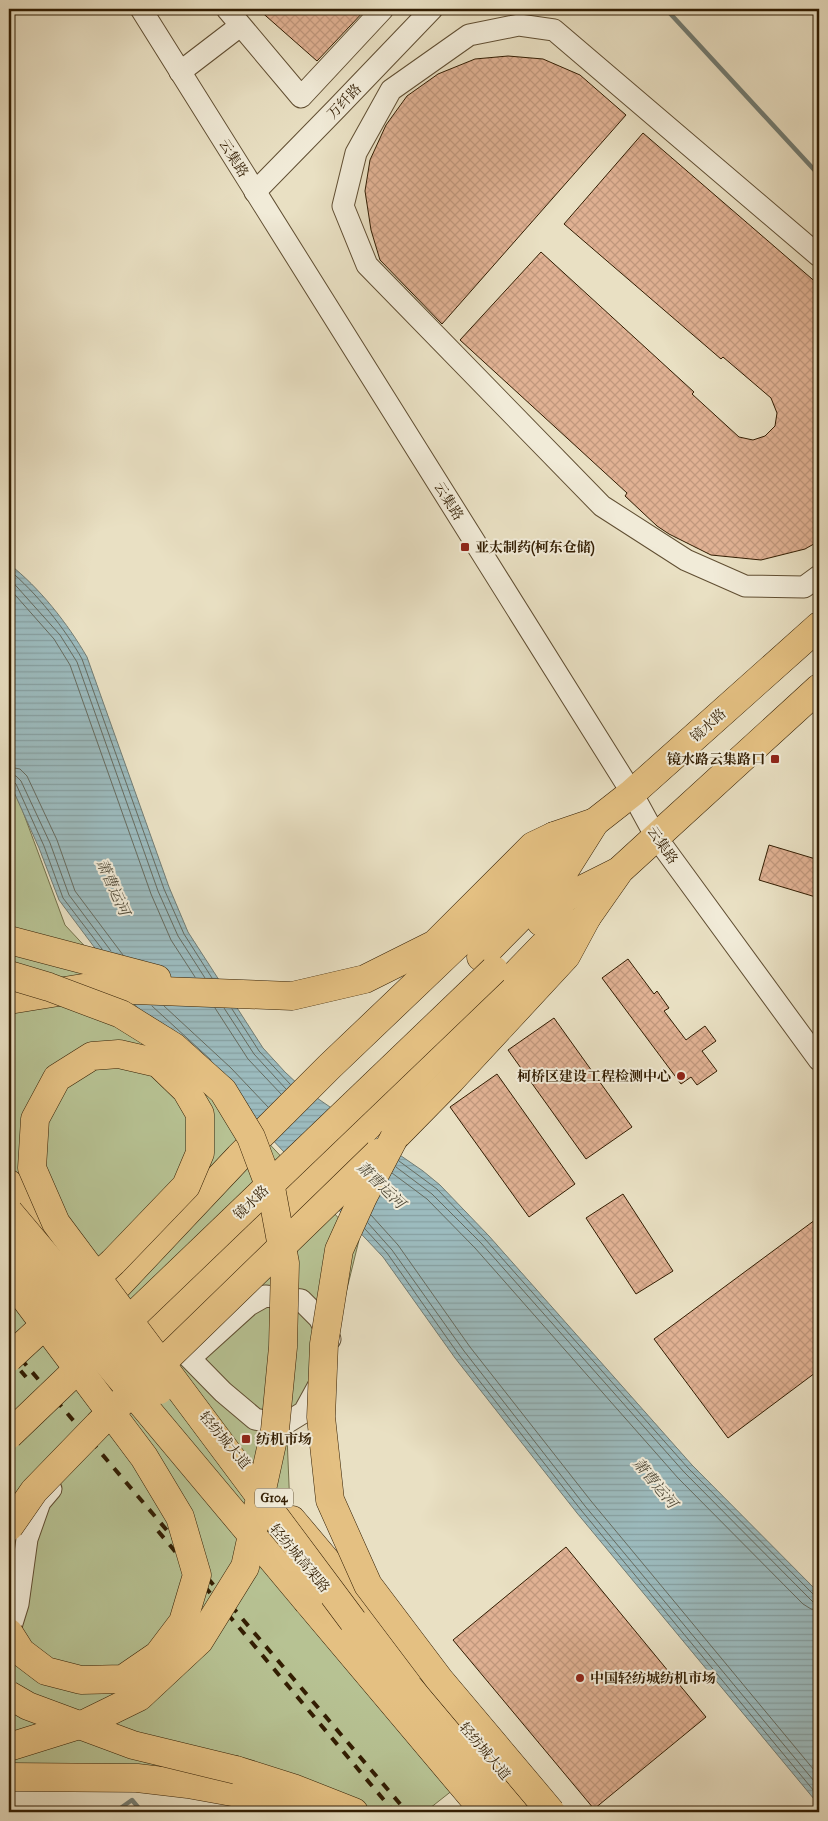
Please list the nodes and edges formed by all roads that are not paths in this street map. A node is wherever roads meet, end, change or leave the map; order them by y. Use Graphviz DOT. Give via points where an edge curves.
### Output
graph roads {
  1 [pos="141,9"];
  2 [pos="227,9"];
  3 [pos="383,9"];
  4 [pos="432,9"];
  5 [pos="240,26"];
  6 [pos="180,72"];
  7 [pos="255,192"];
  8 [pos="819,256"];
  9 [pos="819,576"];
  10 [pos="819,626"];
  11 [pos="819,688"];
  12 [pos="632,793"];
  13 [pos="595,822"];
  14 [pos="554,836"];
  15 [pos="656,837"];
  16 [pos="620,870"];
  17 [pos="587,917"];
  18 [pos="9,940"];
  19 [pos="487,963"];
  20 [pos="9,975"];
  21 [pos="211,993"];
  22 [pos="9,1000"];
  23 [pos="819,1060"];
  24 [pos="394,1138"];
  25 [pos="9,1184"];
  26 [pos="9,1212"];
  27 [pos="9,1246"];
  28 [pos="9,1265"];
  29 [pos="9,1277"];
  30 [pos="105,1298"];
  31 [pos="66,1332"];
  32 [pos="153,1336"];
  33 [pos="196,1353"];
  34 [pos="9,1358"];
  35 [pos="104,1378"];
  36 [pos="9,1412"];
  37 [pos="9,1435"];
  38 [pos="76,1461"];
  39 [pos="9,1526"];
  40 [pos="353,1621"];
  41 [pos="9,1633"];
  42 [pos="9,1695"];
  43 [pos="9,1747"];
  44 [pos="9,1776"];
  45 [pos="312,1812"];
  46 [pos="354,1812"];
  47 [pos="471,1812"];
  48 [pos="485,1812"];
  49 [pos="514,1812"];
  50 [pos="537,1812"];
  51 [pos="551,1812"];
  1 -- 6 [label="street, 云集路"];
  2 -- 5 [label="street"];
  3 -- 5 [label="street" via="301,97"];
  4 -- 7 [label="street, 万纤路"];
  5 -- 6 [label="street"];
  6 -- 7 [label="street, 云集路"];
  7 -- 12 [label="street, 云集路"];
  8 -- 9 [label="street" via="554,30 519,25 469,35 391,90 356,153 343,206 367,265 602,506 686,560 744,586 804,587"];
  10 -- 12 [label="main road, 镜水路"];
  11 -- 15 [label="main road"];
  12 -- 13 [label="main road, 镜水路"];
  12 -- 15 [label="street, 云集路"];
  13 -- 14 [label="main road"];
  13 -- 19 [label="main road" via="561,876"];
  14 -- 21 [label="main road" via="533,846 435,944 365,979 292,996"];
  14 -- 30 [label="main road" via="547,859 329,1067"];
  15 -- 16 [label="main road"];
  15 -- 23 [label="street, 云集路"];
  16 -- 17 [label="main road"];
  16 -- 19 [label="main road" via="564,898"];
  17 -- 24 [label="main road" via="566,956"];
  17 -- 32 [label="main road" via="543,946 379,1115"];
  18 -- 21 [label="main road"];
  19 -- 36 [label="main road, bridge"];
  19 -- 37 [label="main road, 镜水路, bridge"];
  20 -- 43 [label="main road, bridge" via="121,1014 174,1047 223,1092 251,1137 272,1193 285,1263 284,1348 275,1430 245,1566 198,1640 139,1697 86,1724"];
  21 -- 22 [label="main road, bridge" via="84,988"];
  24 -- 39 [label="main road, bridge" via="98,1425 34,1491"];
  24 -- 51 [label="main road, bridge" via="339,1250 324,1344 321,1417 330,1500 368,1585 439,1679"];
  25 -- 30 [label="main road, 轻纺城大道 / G104"];
  26 -- 40 [label="main road, 轻纺城高架路, bridge"];
  27 -- 48 [label="main road, 轻纺城高架路, bridge"];
  28 -- 31 [label="main road"];
  29 -- 41 [label="main road, bridge" via="144,1457 180,1517 197,1575 183,1622 158,1655 123,1679 81,1680 46,1671 21,1652"];
  30 -- 31 [label="main road"];
  30 -- 32 [label="main road, 轻纺城大道 / G104"];
  31 -- 35 [label="main road"];
  32 -- 33 [label="street" via="255,1419 282,1425 304,1412 320,1384 331,1342 319,1318 301,1300 265,1296 249,1305"];
  32 -- 35 [label="main road"];
  32 -- 50 [label="main road, 轻纺城大道 / G104"];
  34 -- 40 [label="main road, bridge" via="36,1332 50,1320 92,1281 99,1274 113,1262 186,1186 200,1153 200,1114 186,1090 158,1063 119,1054 92,1056 57,1078 34,1119 32,1168 56,1223 92,1271 98,1279 104,1287 139,1334 223,1446"];
  35 -- 47 [label="main road"];
  38 -- 41 [label="street" via="40,1502 27,1539 18,1604"];
  40 -- 49 [label="main road, 轻纺城高架路"];
  42 -- 46 [label="main road, bridge" via="28,1706 133,1745 236,1770"];
  44 -- 45 [label="main road" via="137,1778 188,1784 276,1800"];
}
